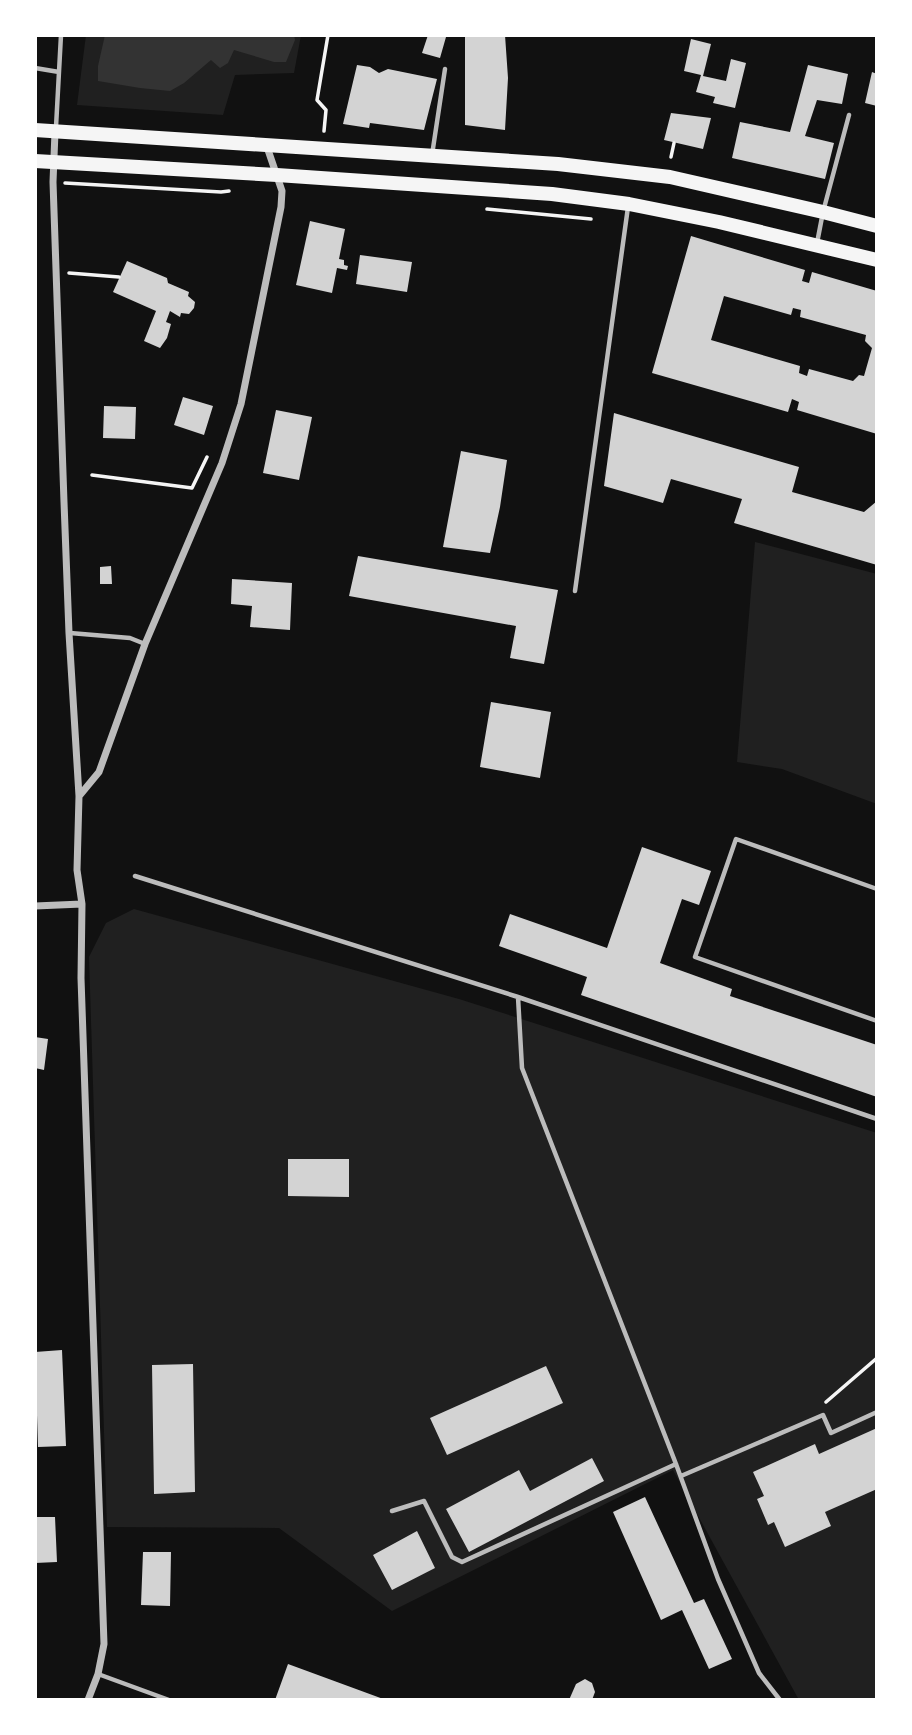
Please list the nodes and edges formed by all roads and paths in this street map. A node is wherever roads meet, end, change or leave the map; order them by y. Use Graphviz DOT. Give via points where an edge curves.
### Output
graph roads {
  1 [pos="61,35"];
  2 [pos="328,35"];
  3 [pos="35,68"];
  4 [pos="445,69"];
  5 [pos="59,72"];
  6 [pos="849,115"];
  7 [pos="35,130"];
  8 [pos="324,131"];
  9 [pos="55,132"];
  10 [pos="674,143"];
  11 [pos="266,144"];
  12 [pos="432,155"];
  13 [pos="671,157"];
  14 [pos="35,162"];
  15 [pos="54,162"];
  16 [pos="277,175"];
  17 [pos="54,182"];
  18 [pos="232,191"];
  19 [pos="629,204"];
  20 [pos="486,209"];
  21 [pos="823,212"];
  22 [pos="626,223"];
  23 [pos="877,226"];
  24 [pos="817,245"];
  25 [pos="877,260"];
  26 [pos="56,274"];
  27 [pos="119,277"];
  28 [pos="207,457"];
  29 [pos="92,475"];
  30 [pos="576,591"];
  31 [pos="69,633"];
  32 [pos="145,643"];
  33 [pos="79,796"];
  34 [pos="135,876"];
  35 [pos="877,889"];
  36 [pos="82,904"];
  37 [pos="35,906"];
  38 [pos="518,996"];
  39 [pos="877,1021"];
  40 [pos="877,1119"];
  41 [pos="877,1357"];
  42 [pos="877,1412"];
  43 [pos="823,1415"];
  44 [pos="676,1464"];
  45 [pos="681,1476"];
  46 [pos="392,1511"];
  47 [pos="98,1674"];
  48 [pos="88,1700"];
  49 [pos="169,1700"];
  50 [pos="780,1700"];
  1 -- 5 [label="lane"];
  2 -- 8 [label="path" via="317,100 326,110"];
  3 -- 5 [label="lane"];
  4 -- 12 [label="lane"];
  5 -- 9 [label="lane"];
  6 -- 21 [label="lane"];
  7 -- 9 [label="main road"];
  9 -- 11 [label="main road"];
  9 -- 15 [label="street"];
  10 -- 13 [label="path"];
  11 -- 12 [label="main road"];
  11 -- 16 [label="street"];
  12 -- 21 [label="main road" via="660,176"];
  14 -- 15 [label="main road"];
  15 -- 16 [label="main road"];
  15 -- 17 [label="street"];
  16 -- 19 [label="main road" via="552,194"];
  16 -- 32 [label="street" via="281,206 240,404 218,474"];
  17 -- 18 [label="path"];
  17 -- 26 [label="street"];
  19 -- 22 [label="lane"];
  19 -- 24 [label="main road"];
  20 -- 22 [label="path"];
  21 -- 23 [label="main road"];
  21 -- 24 [label="lane"];
  22 -- 30 [label="lane"];
  24 -- 25 [label="main road"];
  26 -- 27 [label="path"];
  26 -- 31 [label="street"];
  28 -- 29 [label="path" via="192,488"];
  31 -- 32 [label="lane"];
  31 -- 33 [label="street"];
  32 -- 33 [label="street" via="99,772"];
  33 -- 36 [label="street" via="77,870"];
  34 -- 38 [label="lane"];
  35 -- 39 [label="lane" via="736,839 695,957"];
  36 -- 37 [label="street"];
  36 -- 47 [label="street" via="81,992 104,1644"];
  38 -- 40 [label="lane"];
  38 -- 44 [label="lane" via="522,1068"];
  41 -- 43 [label="path" via="824,1404"];
  42 -- 43 [label="lane" via="831,1433"];
  43 -- 45 [label="lane"];
  44 -- 45 [label="lane"];
  44 -- 46 [label="lane" via="462,1562 452,1557 424,1501"];
  45 -- 50 [label="lane" via="759,1673"];
  47 -- 48 [label="street"];
  47 -- 49 [label="lane"];
}
